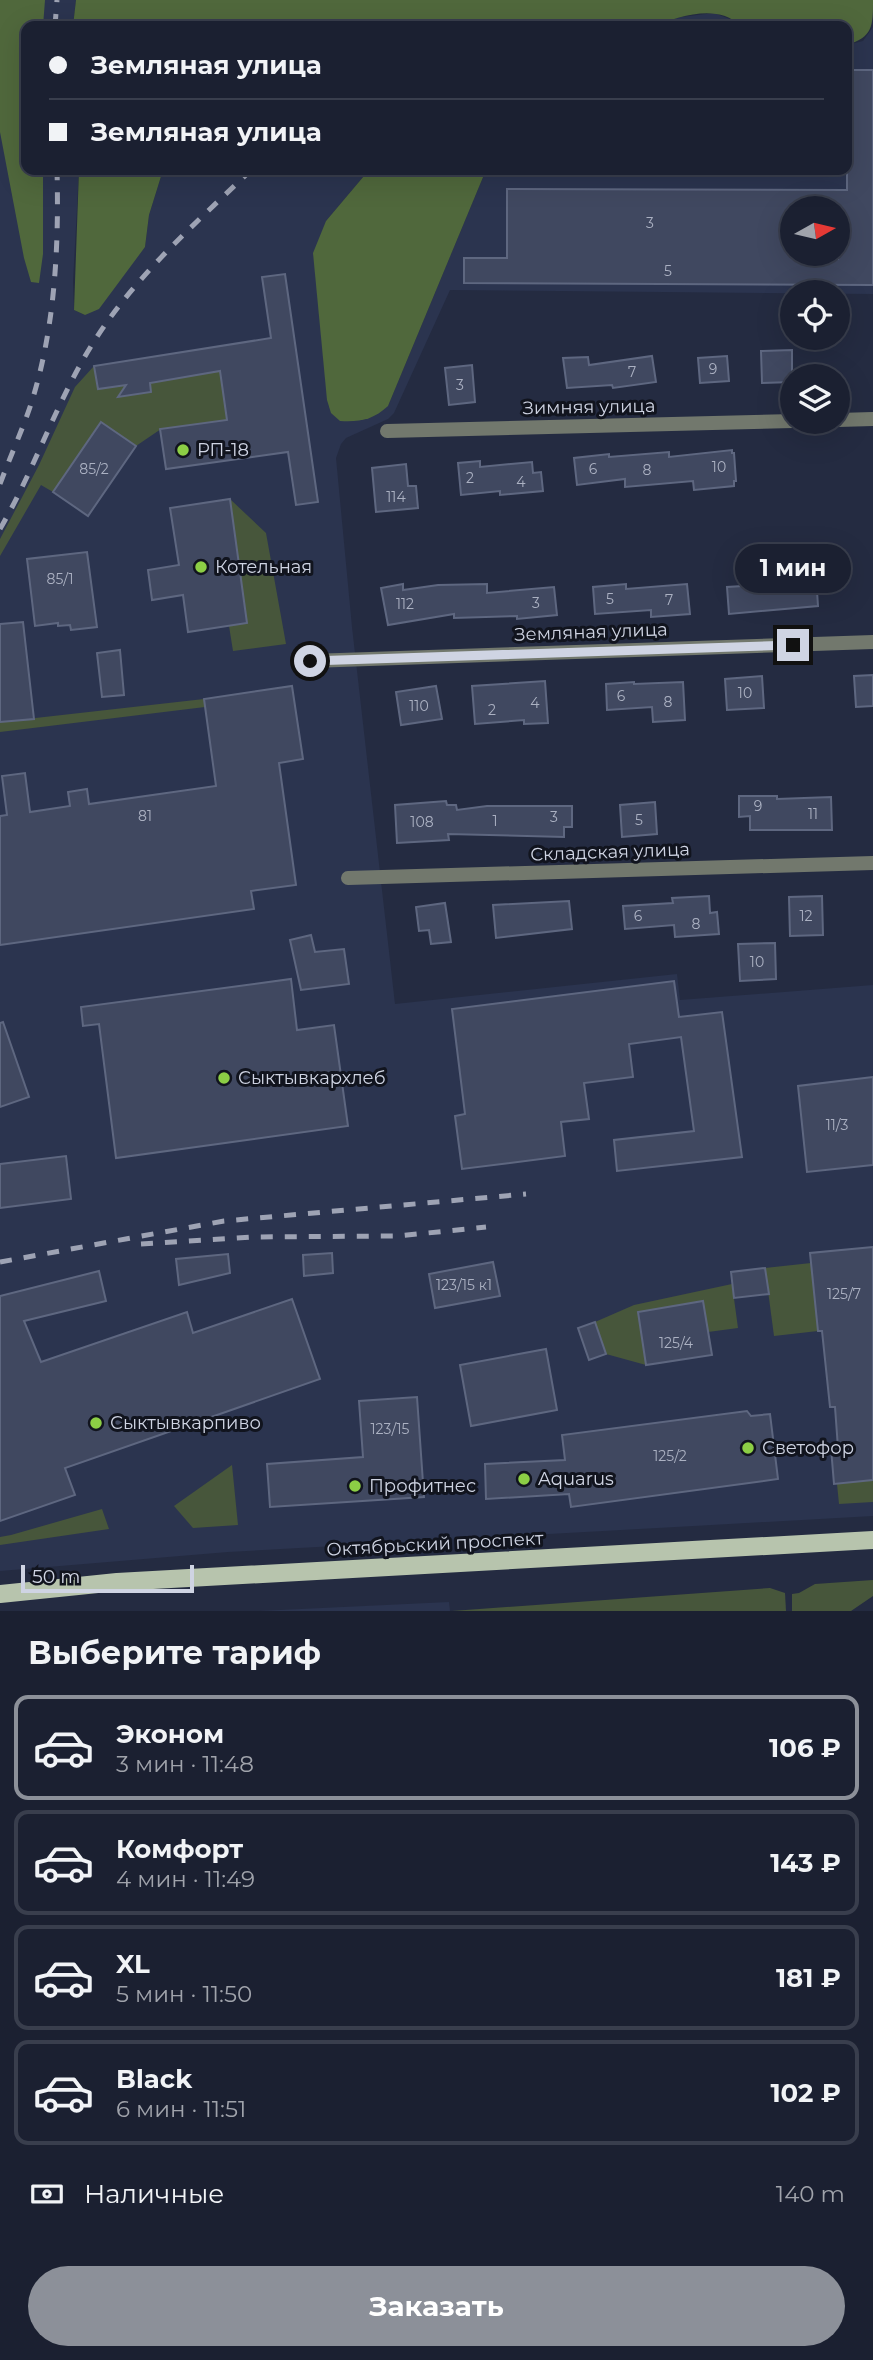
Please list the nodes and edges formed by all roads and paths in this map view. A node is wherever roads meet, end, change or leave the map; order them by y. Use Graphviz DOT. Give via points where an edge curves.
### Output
graph roads {
  1 [pos="850,419"];
  2 [pos="873,419"];
  3 [pos="780,421"];
  4 [pos="387,431"];
  5 [pos="873,642"];
  6 [pos="310,661"];
  7 [pos="873,863"];
  8 [pos="348,878"];
  9 [pos="873,1541"];
  10 [pos="0,1594"];
  1 -- 2 [label="street"];
  3 -- 4 [label="street, Зимняя улица"];
  5 -- 6 [label="street, Земляная улица"];
  7 -- 8 [label="street, Складская улица"];
  9 -- 10 [label="main road, Октябрьский проспект" via="129,1581"];
}
